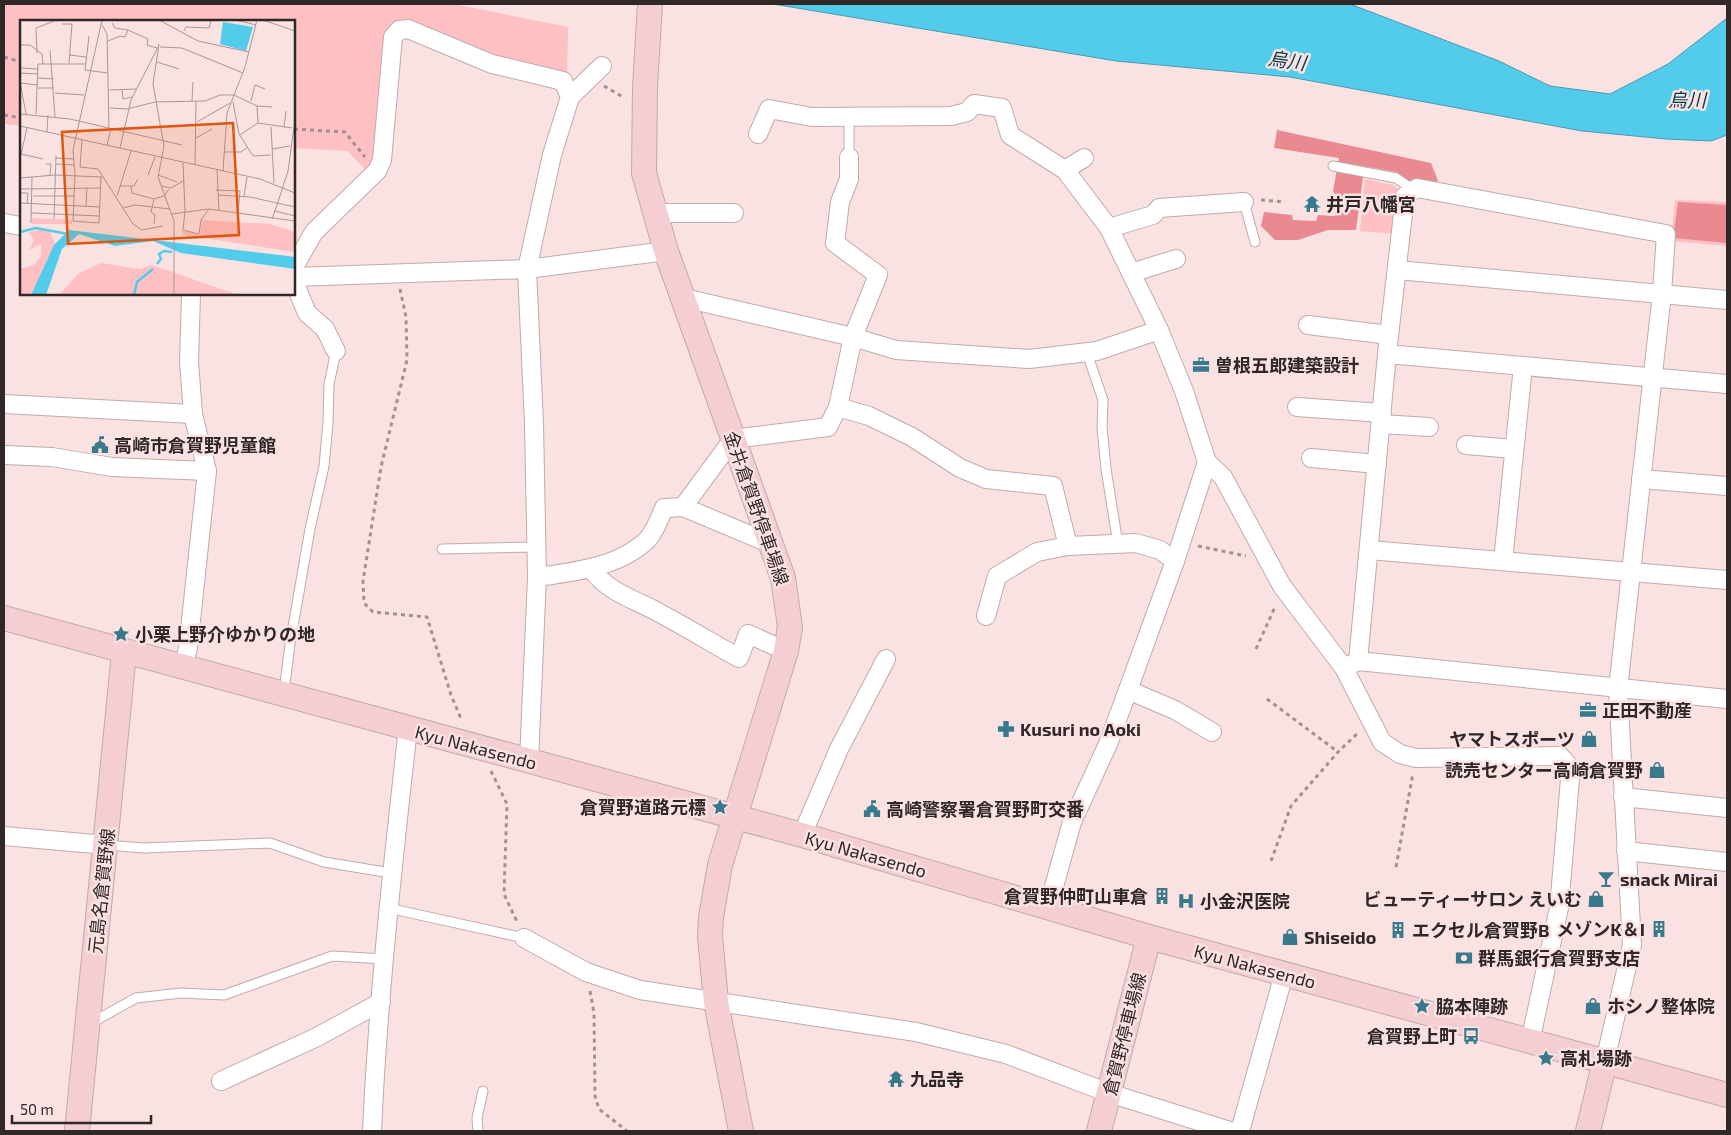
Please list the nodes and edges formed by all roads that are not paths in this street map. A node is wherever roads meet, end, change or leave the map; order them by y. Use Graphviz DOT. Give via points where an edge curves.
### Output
graph roads {
  1 [pos="650,4"];
  2 [pos="602,66"];
  3 [pos="570,97"];
  4 [pos="850,118"];
  5 [pos="758,134"];
  6 [pos="849,157"];
  7 [pos="1084,158"];
  8 [pos="1333,166"];
  9 [pos="1065,170"];
  10 [pos="1414,190"];
  11 [pos="1244,202"];
  12 [pos="654,213"];
  13 [pos="734,213"];
  14 [pos="4,223"];
  15 [pos="20,226"];
  16 [pos="1109,228"];
  17 [pos="1255,242"];
  18 [pos="666,251"];
  19 [pos="1176,259"];
  20 [pos="527,268"];
  21 [pos="1397,270"];
  22 [pos="1131,273"];
  23 [pos="295,274"];
  24 [pos="1662,294"];
  25 [pos="191,295"];
  26 [pos="684,298"];
  27 [pos="1727,300"];
  28 [pos="1308,325"];
  29 [pos="1159,330"];
  30 [pos="1389,335"];
  31 [pos="853,338"];
  32 [pos="336,351"];
  33 [pos="1087,352"];
  34 [pos="1387,354"];
  35 [pos="1523,366"];
  36 [pos="1652,378"];
  37 [pos="1727,384"];
  38 [pos="4,404"];
  39 [pos="838,407"];
  40 [pos="1297,407"];
  41 [pos="193,414"];
  42 [pos="1381,418"];
  43 [pos="1429,426"];
  44 [pos="734,438"];
  45 [pos="1466,445"];
  46 [pos="1514,449"];
  47 [pos="4,455"];
  48 [pos="1311,458"];
  49 [pos="1207,462"];
  50 [pos="1377,464"];
  51 [pos="207,471"];
  52 [pos="1641,479"];
  53 [pos="1727,486"];
  54 [pos="683,506"];
  55 [pos="769,542"];
  56 [pos="1118,544"];
  57 [pos="1068,546"];
  58 [pos="536,547"];
  59 [pos="442,550"];
  60 [pos="1370,550"];
  61 [pos="1175,561"];
  62 [pos="1503,561"];
  63 [pos="592,570"];
  64 [pos="1630,572"];
  65 [pos="537,577"];
  66 [pos="1727,580"];
  67 [pos="986,616"];
  68 [pos="4,618"];
  69 [pos="786,651"];
  70 [pos="124,652"];
  71 [pos="886,659"];
  72 [pos="1351,664"];
  73 [pos="183,667"];
  74 [pos="1618,688"];
  75 [pos="1128,690"];
  76 [pos="284,695"];
  77 [pos="1727,699"];
  78 [pos="408,728"];
  79 [pos="1212,732"];
  80 [pos="529,761"];
  81 [pos="1623,797"];
  82 [pos="1727,808"];
  83 [pos="736,818"];
  84 [pos="802,835"];
  85 [pos="4,836"];
  86 [pos="106,845"];
  87 [pos="1626,851"];
  88 [pos="1727,862"];
  89 [pos="391,873"];
  90 [pos="388,908"];
  91 [pos="1048,908"];
  92 [pos="1149,937"];
  93 [pos="524,938"];
  94 [pos="384,960"];
  95 [pos="1284,974"];
  96 [pos="381,1002"];
  97 [pos="716,1002"];
  98 [pos="88,1025"];
  99 [pos="1530,1042"];
  100 [pos="1605,1061"];
  101 [pos="221,1081"];
  102 [pos="483,1091"];
  103 [pos="1109,1093"];
  104 [pos="1727,1095"];
  105 [pos="77,1131"];
  106 [pos="372,1131"];
  107 [pos="478,1131"];
  108 [pos="741,1131"];
  109 [pos="1099,1131"];
  110 [pos="1230,1131"];
  111 [pos="1240,1131"];
  112 [pos="1588,1131"];
  1 -- 12 [label="main road, 金井倉賀野停車場線" via="644,174"];
  2 -- 3 [label="street"];
  3 -- 20 [label="street" via="552,155"];
  3 -- 23 [label="street" via="563,81 492,64 408,29 399,30 393,37 382,160 377,171 314,232"];
  4 -- 5 [label="street" via="812,117 769,109"];
  4 -- 6 [label="lane"];
  4 -- 9 [label="street" via="951,116 967,112 974,104 1002,108 1010,135"];
  6 -- 31 [label="street" via="849,179 840,202 835,243 878,275"];
  7 -- 9 [label="street"];
  8 -- 10 [label="lane" via="1396,178"];
  9 -- 16 [label="street"];
  10 -- 21 [label="street" via="1405,196"];
  10 -- 24 [label="street" via="1666,234"];
  11 -- 16 [label="street" via="1159,208 1153,215"];
  11 -- 17 [label="lane"];
  12 -- 13 [label="street"];
  12 -- 18 [label="main road, 金井倉賀野停車場線"];
  14 -- 15 [label="street"];
  16 -- 22 [label="street"];
  18 -- 20 [label="street"];
  18 -- 26 [label="main road, 金井倉賀野停車場線"];
  19 -- 22 [label="street"];
  20 -- 23 [label="street"];
  20 -- 58 [label="street"];
  21 -- 24 [label="street"];
  21 -- 30 [label="street"];
  22 -- 29 [label="street"];
  23 -- 32 [label="street" via="307,313 325,329"];
  24 -- 27 [label="street"];
  24 -- 36 [label="street"];
  25 -- 41 [label="street" via="189,362"];
  26 -- 31 [label="street"];
  26 -- 44 [label="main road, 金井倉賀野停車場線"];
  28 -- 30 [label="street"];
  29 -- 33 [label="street" via="1097,352"];
  29 -- 49 [label="street"];
  30 -- 34 [label="street"];
  31 -- 33 [label="street" via="896,350 1029,359"];
  31 -- 39 [label="street"];
  32 -- 76 [label="lane" via="329,384 324,466 310,529"];
  33 -- 56 [label="lane" via="1103,400 1106,469"];
  34 -- 35 [label="street"];
  34 -- 42 [label="street"];
  35 -- 36 [label="street"];
  35 -- 46 [label="street"];
  36 -- 37 [label="street"];
  36 -- 52 [label="street"];
  38 -- 41 [label="street"];
  39 -- 44 [label="street" via="828,427"];
  39 -- 57 [label="street" via="869,416 912,437 960,468 986,479 1053,486"];
  40 -- 42 [label="street"];
  41 -- 51 [label="street"];
  42 -- 43 [label="street"];
  42 -- 50 [label="street"];
  44 -- 54 [label="street"];
  44 -- 55 [label="main road, 金井倉賀野停車場線"];
  45 -- 46 [label="street"];
  46 -- 62 [label="street"];
  47 -- 51 [label="street" via="52,457 112,467"];
  48 -- 50 [label="street"];
  49 -- 61 [label="street"];
  49 -- 72 [label="street" via="1223,477 1283,588"];
  50 -- 60 [label="street"];
  51 -- 73 [label="street" via="188,648"];
  52 -- 53 [label="street"];
  52 -- 64 [label="street"];
  54 -- 55 [label="street"];
  54 -- 63 [label="street" via="664,508 650,538"];
  55 -- 69 [label="main road, 金井倉賀野停車場線" via="788,601 790,627"];
  56 -- 57 [label="street"];
  56 -- 61 [label="street" via="1136,543 1160,550"];
  57 -- 67 [label="street" via="1037,552 997,576"];
  58 -- 59 [label="lane"];
  58 -- 65 [label="street"];
  60 -- 62 [label="street"];
  60 -- 72 [label="street"];
  61 -- 75 [label="street"];
  62 -- 64 [label="street"];
  63 -- 65 [label="street"];
  63 -- 69 [label="street" via="615,592 739,658 748,634"];
  64 -- 66 [label="street"];
  64 -- 74 [label="street"];
  65 -- 80 [label="street"];
  68 -- 70 [label="main road, Kyu Nakasendo"];
  69 -- 83 [label="main road, 金井倉賀野停車場線"];
  70 -- 73 [label="main road, Kyu Nakasendo"];
  70 -- 86 [label="main road, 元島名倉賀野線"];
  71 -- 84 [label="street" via="839,748"];
  72 -- 74 [label="street"];
  72 -- 99 [label="street" via="1382,742 1400,754 1416,758 1560,756 1569,766 1559,908"];
  73 -- 76 [label="main road, Kyu Nakasendo"];
  74 -- 77 [label="street"];
  74 -- 81 [label="street"];
  75 -- 79 [label="street" via="1175,710"];
  75 -- 91 [label="street" via="1108,744 1072,822"];
  76 -- 78 [label="main road, Kyu Nakasendo"];
  78 -- 80 [label="main road, Kyu Nakasendo"];
  78 -- 89 [label="street"];
  80 -- 83 [label="main road, Kyu Nakasendo"];
  81 -- 82 [label="street"];
  81 -- 87 [label="street"];
  83 -- 84 [label="main road, Kyu Nakasendo"];
  83 -- 97 [label="main road, 金井倉賀野停車場線" via="720,865 711,917"];
  84 -- 91 [label="main road, Kyu Nakasendo"];
  85 -- 86 [label="street"];
  86 -- 89 [label="lane" via="144,848 270,843 324,862"];
  86 -- 98 [label="main road, 元島名倉賀野線"];
  87 -- 88 [label="street"];
  87 -- 100 [label="street" via="1632,945"];
  89 -- 90 [label="street"];
  90 -- 93 [label="lane"];
  90 -- 94 [label="street"];
  91 -- 92 [label="main road, Kyu Nakasendo"];
  92 -- 95 [label="main road, Kyu Nakasendo"];
  92 -- 103 [label="main road, 倉賀野停車場線"];
  93 -- 97 [label="street" via="586,972 640,990"];
  94 -- 96 [label="street"];
  94 -- 98 [label="lane" via="332,956 224,995 180,993 136,998"];
  95 -- 99 [label="main road, Kyu Nakasendo"];
  95 -- 111 [label="street"];
  96 -- 101 [label="street" via="317,1037"];
  96 -- 106 [label="street"];
  97 -- 103 [label="street" via="916,1032 1006,1054"];
  97 -- 108 [label="main road, 金井倉賀野停車場線"];
  98 -- 105 [label="main road, 元島名倉賀野線"];
  99 -- 100 [label="main road, Kyu Nakasendo"];
  100 -- 104 [label="main road, Kyu Nakasendo"];
  100 -- 112 [label="main road"];
  102 -- 107 [label="lane" via="477,1118"];
  103 -- 109 [label="main road, 倉賀野停車場線"];
  103 -- 110 [label="street"];
}
